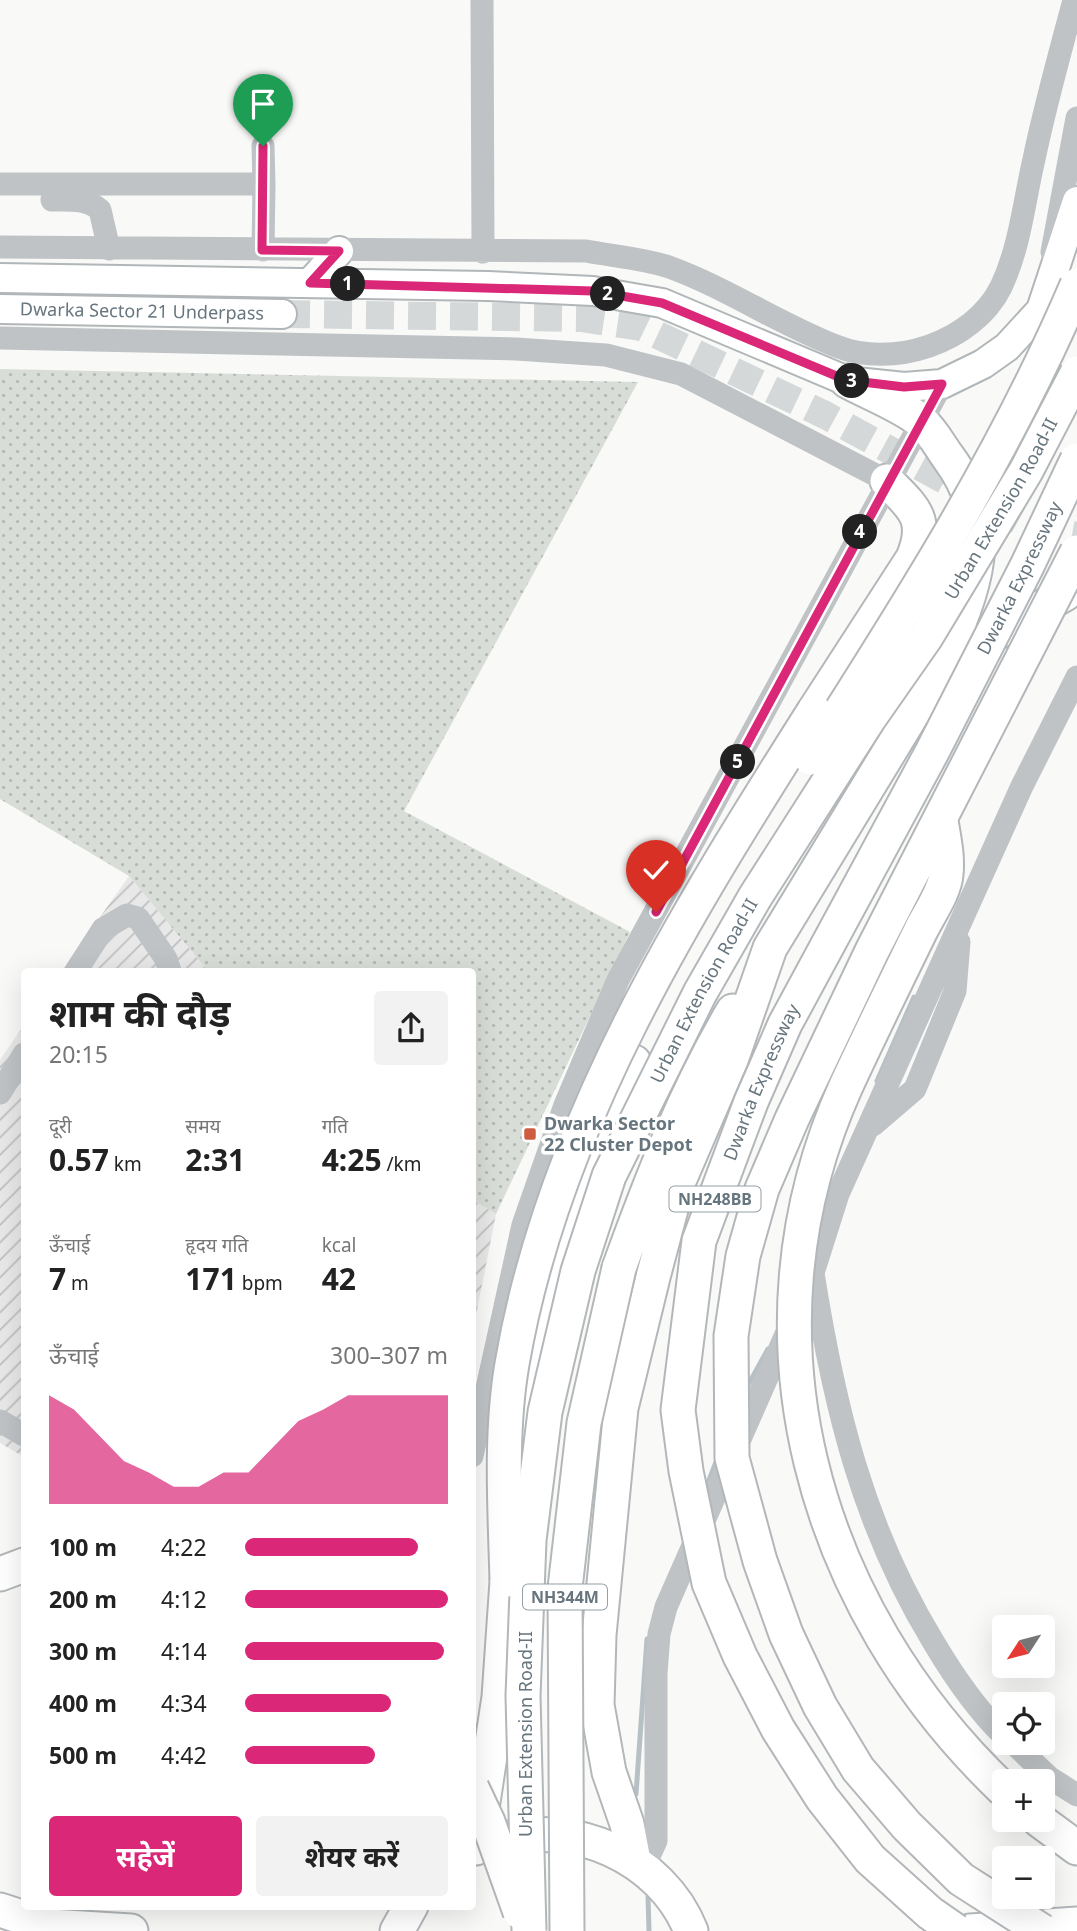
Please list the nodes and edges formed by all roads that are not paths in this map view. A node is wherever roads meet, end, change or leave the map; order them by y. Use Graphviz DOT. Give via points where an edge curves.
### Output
graph roads {
  1 [pos="482,0"];
  2 [pos="1074,0"];
  3 [pos="1077,118"];
  4 [pos="263,146"];
  5 [pos="0,184"];
  6 [pos="264,184"];
  7 [pos="0,199"];
  8 [pos="1077,201"];
  9 [pos="0,247"];
  10 [pos="109,249"];
  11 [pos="262,250"];
  12 [pos="339,251"];
  13 [pos="483,252"];
  14 [pos="0,278"];
  15 [pos="1065,279"];
  16 [pos="310,283"];
  17 [pos="0,309"];
  18 [pos="282,314"];
  19 [pos="0,338"];
  20 [pos="1077,373"];
  21 [pos="846,380"];
  22 [pos="942,384"];
  23 [pos="923,422"];
  24 [pos="1077,460"];
  25 [pos="887,481"];
  26 [pos="1077,552"];
  27 [pos="926,555"];
  28 [pos="970,573"];
  29 [pos="1077,587"];
  30 [pos="936,675"];
  31 [pos="1077,677"];
  32 [pos="941,821"];
  33 [pos="770,948"];
  34 [pos="78,968"];
  35 [pos="169,968"];
  36 [pos="21,1059"];
  37 [pos="0,1093"];
  38 [pos="813,1273"];
  39 [pos="0,1421"];
  40 [pos="21,1432"];
  41 [pos="476,1438"];
  42 [pos="21,1565"];
  43 [pos="0,1574"];
  44 [pos="523,1696"];
  45 [pos="992,1721"];
  46 [pos="1026,1755"];
  47 [pos="992,1778"];
  48 [pos="1077,1795"];
  49 [pos="476,1796"];
  50 [pos="1055,1832"];
  51 [pos="476,1837"];
  52 [pos="476,1848"];
  53 [pos="1077,1848"];
  54 [pos="639,1865"];
  55 [pos="0,1910"];
  56 [pos="409,1910"];
  57 [pos="1077,1924"];
  58 [pos="131,1931"];
  59 [pos="397,1931"];
  60 [pos="528,1931"];
  61 [pos="567,1931"];
  62 [pos="691,1931"];
  63 [pos="956,1931"];
  64 [pos="970,1931"];
  65 [pos="1042,1931"];
  1 -- 13 [label="street"];
  2 -- 13 [label="street" via="1015,249 1000,289 978,316 953,336 901,353 858,354 667,267 586,251"];
  3 -- 15 [label="street" via="1052,239"];
  4 -- 6 [label="street"];
  5 -- 6 [label="street"];
  6 -- 11 [label="street"];
  7 -- 10 [label="street" via="81,201 96,206"];
  8 -- 15 [label="main road"];
  9 -- 10 [label="street"];
  10 -- 11 [label="street"];
  11 -- 12 [label="street"];
  12 -- 13 [label="street"];
  12 -- 16 [label="main road"];
  14 -- 16 [label="main road"];
  15 -- 22 [label="main road" via="1007,347"];
  15 -- 27 [label="highway, bridge" via="1041,369 989,468"];
  16 -- 21 [label="main road" via="593,291 662,303"];
  17 -- 18 [label="main road, Dwarka Sector 21 Underpass"];
  19 -- 25 [label="street" via="606,355 681,374"];
  20 -- 28 [label="highway, Urban Extension Road-II / NH344M, bridge"];
  21 -- 22 [label="main road" via="904,387"];
  21 -- 23 [label="highway"];
  22 -- 23 [label="street"];
  23 -- 25 [label="street"];
  23 -- 28 [label="highway" via="963,477 973,502 978,540"];
  24 -- 63 [label="highway, Dwarka Expressway / NH248BB, bridge" via="932,752 785,1024 751,1102 699,1241 678,1410 709,1583 778,1728 822,1798 870,1859"];
  25 -- 27 [label="highway" via="917,511"];
  25 -- 41 [label="street" via="618,980 570,1092 523,1225"];
  26 -- 32 [label="highway, NH248BB, bridge"];
  27 -- 28 [label="highway" via="957,560"];
  27 -- 44 [label="highway, bridge" via="814,711 725,854 650,983 570,1158 534,1269 512,1365 505,1481 509,1657"];
  27 -- 51 [label="highway, bridge" via="677,975 634,1062 578,1195 551,1285 514,1481 499,1696"];
  28 -- 30 [label="highway" via="972,592"];
  28 -- 44 [label="highway, Urban Extension Road-II / NH344M, bridge" via="755,897 700,993 609,1176 578,1271 545,1412 529,1539"];
  29 -- 30 [label="highway" via="975,645"];
  30 -- 33 [label="highway"];
  31 -- 38 [label="street" via="1022,786 838,1194"];
  32 -- 47 [label="highway, bridge" via="946,877 826,1130 795,1270 793,1334 800,1407 813,1471 869,1618 916,1693"];
  32 -- 65 [label="highway, NH248BB, bridge" via="827,1042 762,1189 743,1256 731,1336 732,1458 786,1634 820,1706 859,1769 961,1879"];
  33 -- 54 [label="highway" via="731,1060 678,1183 621,1408 597,1705 609,1772"];
  33 -- 61 [label="highway, Urban Extension Road-II / NH344M, bridge" via="706,1057 653,1177 619,1268 583,1423 565,1588"];
  34 -- 35 [label="street" via="103,929 127,915 138,918"];
  36 -- 37 [label="street"];
  38 -- 45 [label="street" via="845,1439 871,1519 907,1600 949,1669"];
  38 -- 54 [label="street" via="666,1607 656,1673 656,1840"];
  39 -- 40 [label="street"];
  42 -- 43 [label="highway"];
  44 -- 60 [label="highway, Urban Extension Road-II / NH344M, bridge"];
  46 -- 48 [label="street"];
  49 -- 60 [label="highway, bridge"];
  50 -- 53 [label="highway"];
  52 -- 54 [label="highway" via="516,1835 558,1834 599,1843"];
  54 -- 62 [label="highway" via="663,1886"];
  55 -- 58 [label="highway" via="49,1926"];
  56 -- 59 [label="highway"];
  57 -- 64 [label="highway"];
}
